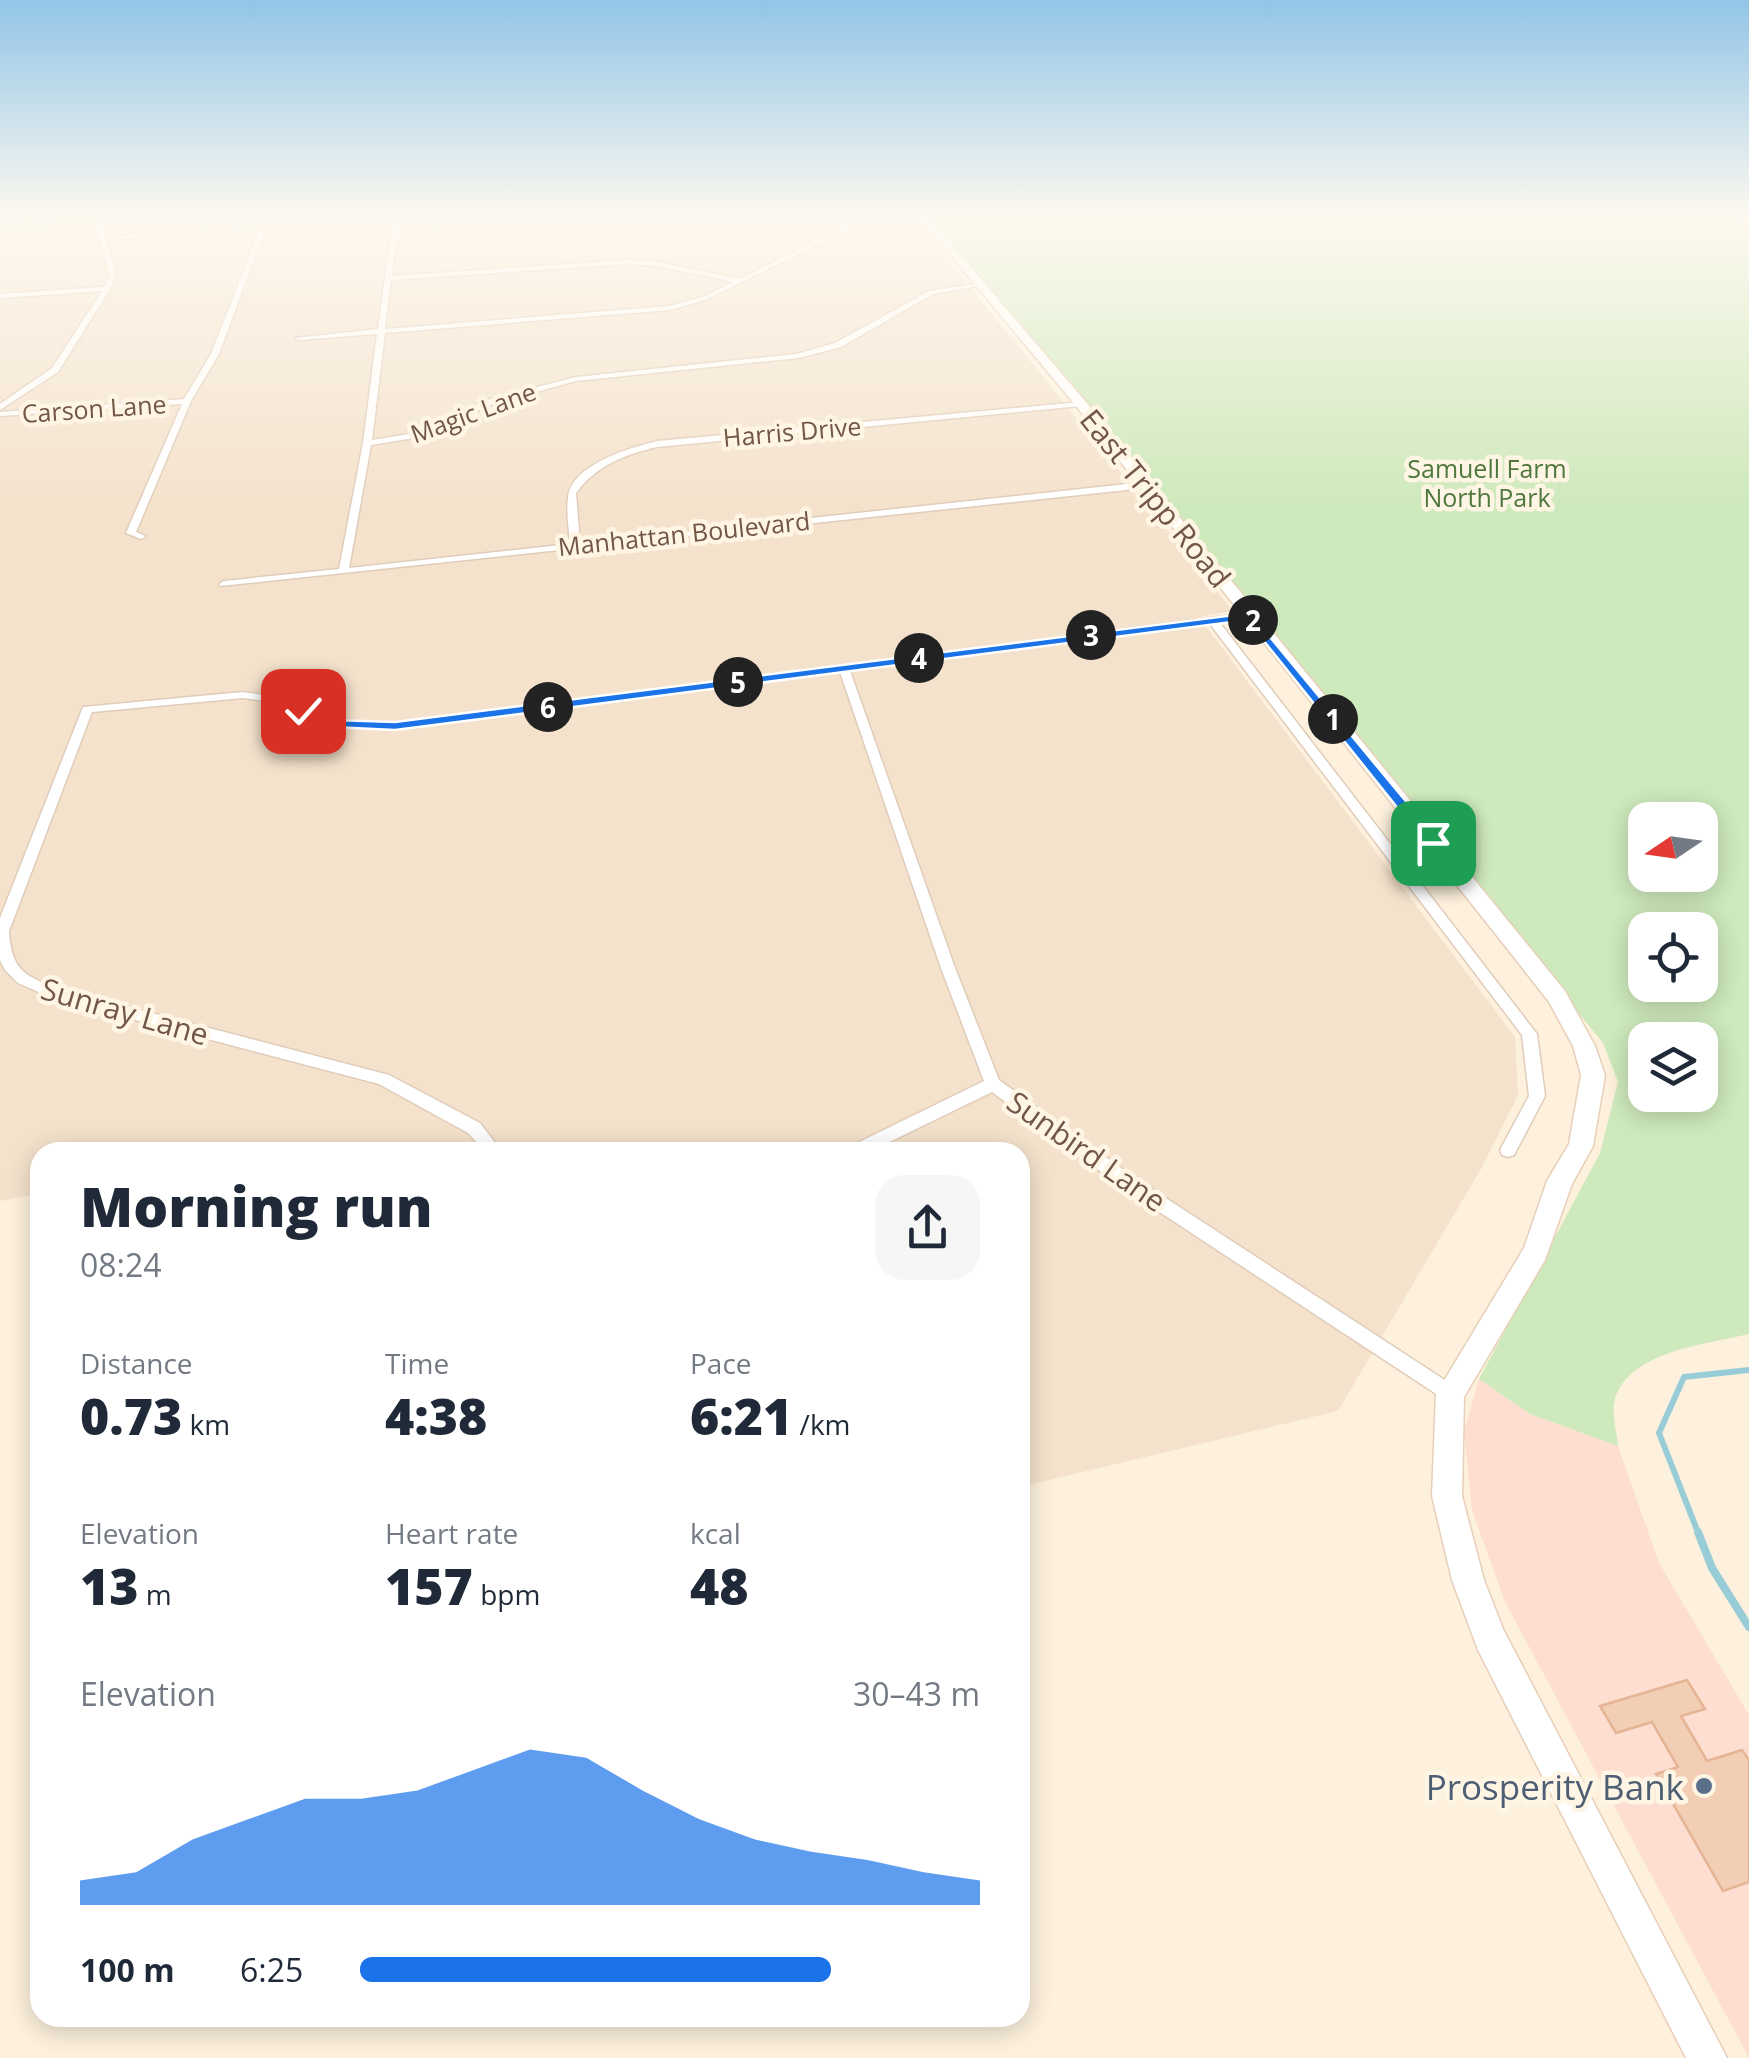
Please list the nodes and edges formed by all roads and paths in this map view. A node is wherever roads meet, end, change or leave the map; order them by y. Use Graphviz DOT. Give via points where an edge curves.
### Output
graph roads {
  1 [pos="91,314"];
  2 [pos="230,314"];
  3 [pos="382,314"];
  4 [pos="597,314"];
  5 [pos="892,314"];
  6 [pos="1005,314"];
  7 [pos="379,332"];
  8 [pos="299,338"];
  9 [pos="187,401"];
  10 [pos="1081,404"];
  11 [pos="0,411"];
  12 [pos="367,443"];
  13 [pos="1145,484"];
  14 [pos="142,536"];
  15 [pos="574,544"];
  16 [pos="343,571"];
  17 [pos="224,584"];
  18 [pos="1250,616"];
  19 [pos="1213,621"];
  20 [pos="844,669"];
  21 [pos="993,1084"];
  22 [pos="486,1142"];
  23 [pos="876,1142"];
  24 [pos="1508,1150"];
  25 [pos="1450,1394"];
  26 [pos="1707,2058"];
  1 -- 11 [label="street" via="56,370"];
  2 -- 9 [label="street"];
  3 -- 7 [label="street"];
  4 -- 7 [label="street"];
  5 -- 12 [label="street, Magic Lane" via="838,345 796,356 576,379 490,402 411,436"];
  6 -- 10 [label="street, East Tripp Road"];
  7 -- 8 [label="street"];
  7 -- 12 [label="street"];
  9 -- 11 [label="street, Carson Lane"];
  9 -- 14 [label="street" via="131,534"];
  10 -- 13 [label="street, East Tripp Road"];
  10 -- 15 [label="street, Harris Drive" via="629,451 595,465 572,493"];
  12 -- 16 [label="street"];
  13 -- 15 [label="street, Manhattan Boulevard"];
  13 -- 18 [label="street, East Tripp Road"];
  15 -- 16 [label="street, Manhattan Boulevard"];
  16 -- 17 [label="street, Manhattan Boulevard"];
  18 -- 19 [label="street"];
  18 -- 25 [label="street, East Tripp Road" via="1557,998 1593,1074 1581,1146 1560,1181 1536,1252"];
  19 -- 20 [label="street"];
  19 -- 24 [label="street" via="1529,1034 1537,1096"];
  20 -- 21 [label="street, Sunbird Lane"];
  20 -- 22 [label="street, Sunray Lane" via="395,726 332,723 274,699 243,695 87,708 2,931 9,968 28,984 57,994 383,1078 474,1128"];
  21 -- 23 [label="street"];
  21 -- 25 [label="street, Sunbird Lane" via="1129,1183"];
  25 -- 26 [label="street, East Tripp Road" via="1447,1496 1490,1638"];
}
